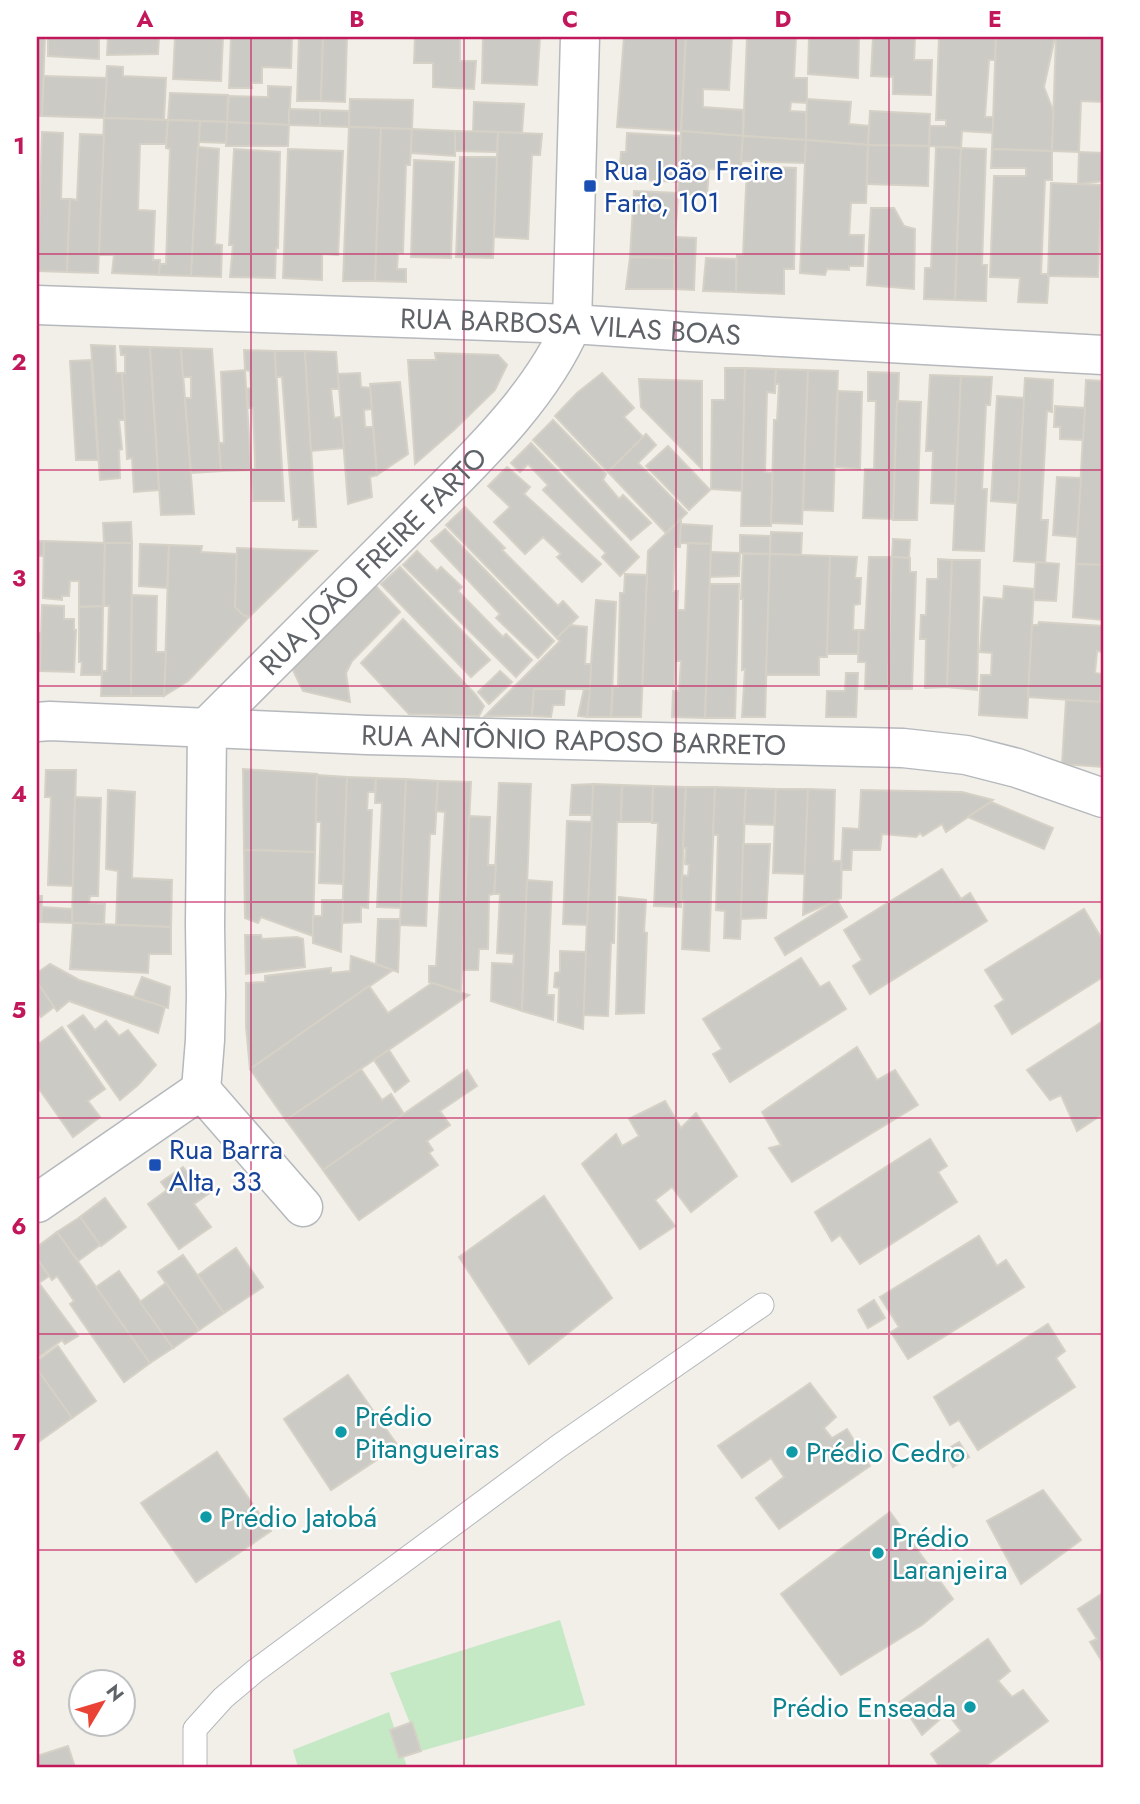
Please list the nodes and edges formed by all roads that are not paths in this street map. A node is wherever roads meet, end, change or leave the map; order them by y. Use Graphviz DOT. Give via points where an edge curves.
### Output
graph roads {
  1 [pos="580,37"];
  2 [pos="37,305"];
  3 [pos="572,324"];
  4 [pos="1103,355"];
  5 [pos="37,722"];
  6 [pos="207,727"];
  7 [pos="1103,798"];
  8 [pos="201,1090"];
  9 [pos="37,1203"];
  10 [pos="303,1207"];
  11 [pos="762,1305"];
  12 [pos="195,1767"];
  1 -- 3 [label="street, RUA JOÃO FREIRE FARTO"];
  2 -- 3 [label="street, RUA BARBOSA VILAS BOAS"];
  3 -- 4 [label="street, RUA BARBOSA VILAS BOAS"];
  3 -- 6 [label="street, RUA JOÃO FREIRE FARTO" via="544,376 494,440"];
  5 -- 6 [label="street, RUA ANTÔNIO RAPOSO BARRETO"];
  6 -- 7 [label="street, RUA ANTÔNIO RAPOSO BARRETO" via="904,748 966,755"];
  6 -- 8 [label="street" via="206,1018"];
  8 -- 9 [label="street"];
  8 -- 10 [label="street"];
  11 -- 12 [label="lane" via="559,1446 255,1671 195,1729"];
}
